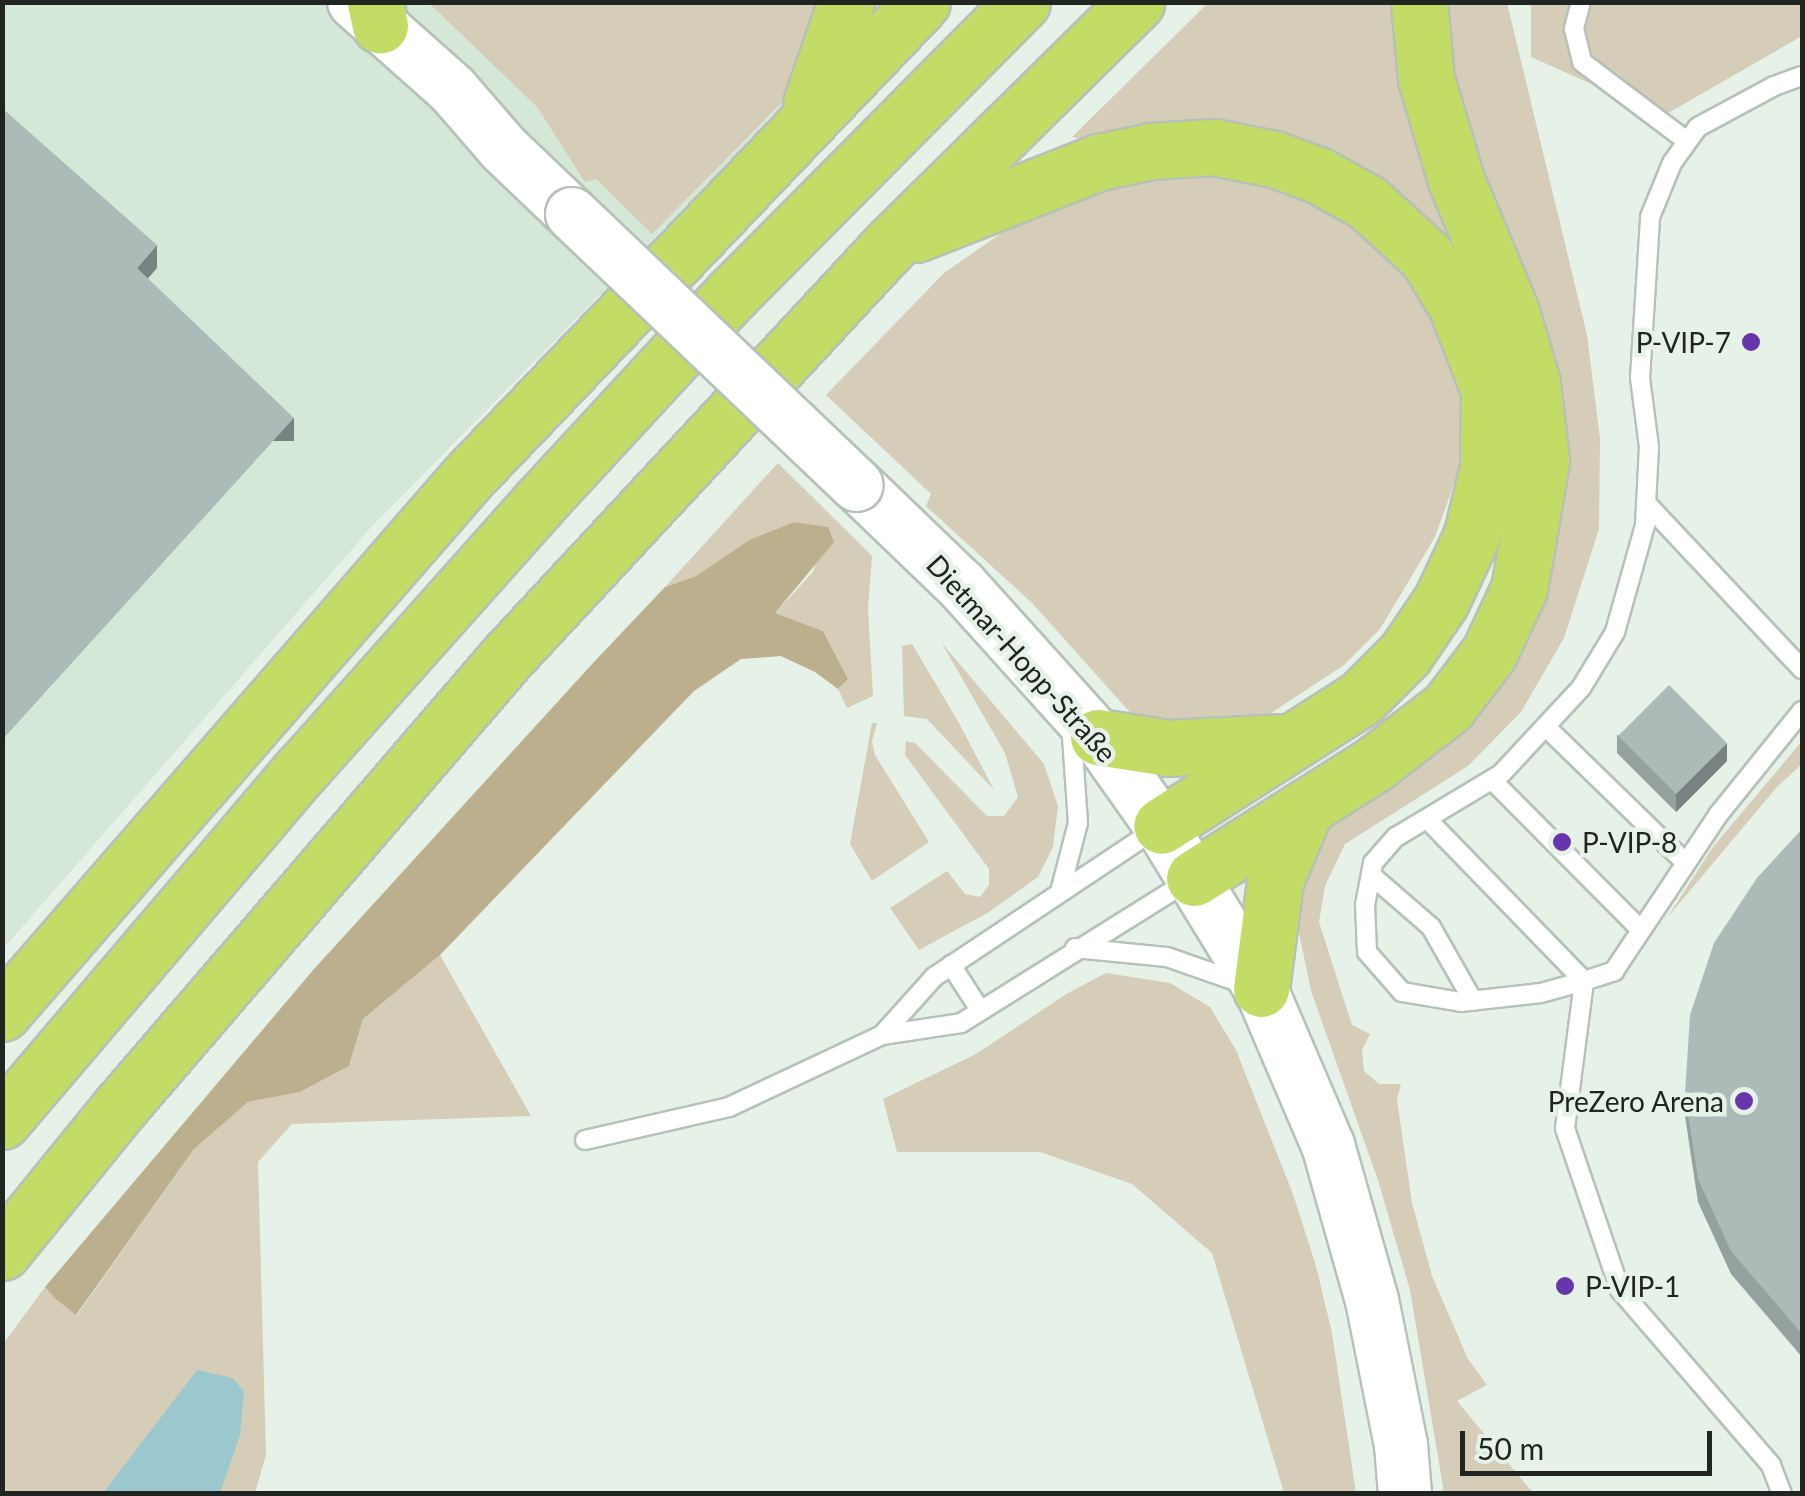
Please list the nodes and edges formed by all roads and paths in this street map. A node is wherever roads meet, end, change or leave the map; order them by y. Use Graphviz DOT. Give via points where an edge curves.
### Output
graph roads {
  1 [pos="846,2"];
  2 [pos="922,2"];
  3 [pos="1022,2"];
  4 [pos="1136,2"];
  5 [pos="1419,2"];
  6 [pos="1580,2"];
  7 [pos="369,10"];
  8 [pos="1802,76"];
  9 [pos="806,119"];
  10 [pos="1688,141"];
  11 [pos="890,245"];
  12 [pos="1646,504"];
  13 [pos="1802,669"];
  14 [pos="1802,711"];
  15 [pos="1084,720"];
  16 [pos="1546,727"];
  17 [pos="1298,741"];
  18 [pos="1492,780"];
  19 [pos="1306,807"];
  20 [pos="1428,820"];
  21 [pos="1161,826"];
  22 [pos="1686,863"];
  23 [pos="1371,876"];
  24 [pos="1194,878"];
  25 [pos="1060,892"];
  26 [pos="1641,930"];
  27 [pos="1075,948"];
  28 [pos="951,965"];
  29 [pos="1584,982"];
  30 [pos="1261,990"];
  31 [pos="1473,1001"];
  32 [pos="980,1010"];
  33 [pos="2,1013"];
  34 [pos="882,1036"];
  35 [pos="2,1121"];
  36 [pos="586,1140"];
  37 [pos="2,1252"];
  38 [pos="1404,1494"];
  39 [pos="1782,1494"];
  1 -- 9 [label="highway"];
  2 -- 9 [label="highway"];
  3 -- 35 [label="highway" via="733,293 564,476 302,769"];
  4 -- 11 [label="highway"];
  5 -- 19 [label="highway" via="1426,79 1451,164 1511,312 1532,384 1541,461 1532,526 1519,589 1489,652 1448,707 1373,766"];
  6 -- 10 [label="lane" via="1574,29 1582,62"];
  7 -- 15 [label="street, Dietmar-Hopp-Straße, bridge" via="961,585"];
  8 -- 10 [label="lane" via="1698,127"];
  9 -- 33 [label="highway" via="468,477"];
  10 -- 12 [label="lane" via="1650,218 1640,378 1649,447"];
  11 -- 17 [label="highway" via="1099,162 1214,147 1318,175 1368,204 1427,257 1456,305 1490,390 1488,468 1471,537 1405,654 1361,698"];
  11 -- 37 [label="highway" via="506,658"];
  12 -- 13 [label="lane"];
  12 -- 16 [label="lane" via="1635,571 1615,632"];
  14 -- 22 [label="lane"];
  15 -- 17 [label="highway" via="1168,748"];
  15 -- 21 [label="street, Dietmar-Hopp-Straße"];
  15 -- 25 [label="lane" via="1078,822"];
  16 -- 18 [label="lane"];
  16 -- 22 [label="lane"];
  17 -- 21 [label="highway"];
  18 -- 20 [label="lane"];
  18 -- 26 [label="lane"];
  19 -- 24 [label="highway"];
  19 -- 30 [label="highway" via="1275,882"];
  20 -- 23 [label="lane" via="1396,838 1373,863"];
  20 -- 29 [label="lane"];
  21 -- 24 [label="street, Dietmar-Hopp-Straße"];
  21 -- 25 [label="lane"];
  22 -- 26 [label="lane"];
  23 -- 31 [label="lane" via="1430,927"];
  23 -- 31 [label="lane" via="1367,952 1402,992"];
  24 -- 27 [label="lane"];
  24 -- 30 [label="street, Dietmar-Hopp-Straße"];
  25 -- 28 [label="lane"];
  26 -- 29 [label="lane" via="1614,971"];
  27 -- 30 [label="lane" via="1166,958"];
  27 -- 32 [label="lane"];
  28 -- 32 [label="lane"];
  28 -- 34 [label="lane"];
  29 -- 31 [label="lane"];
  29 -- 39 [label="lane" via="1565,1128 1620,1290 1771,1465"];
  30 -- 38 [label="street, Dietmar-Hopp-Straße" via="1338,1180 1372,1300 1401,1445"];
  32 -- 34 [label="lane" via="961,1023"];
  34 -- 36 [label="lane" via="729,1107"];
}
